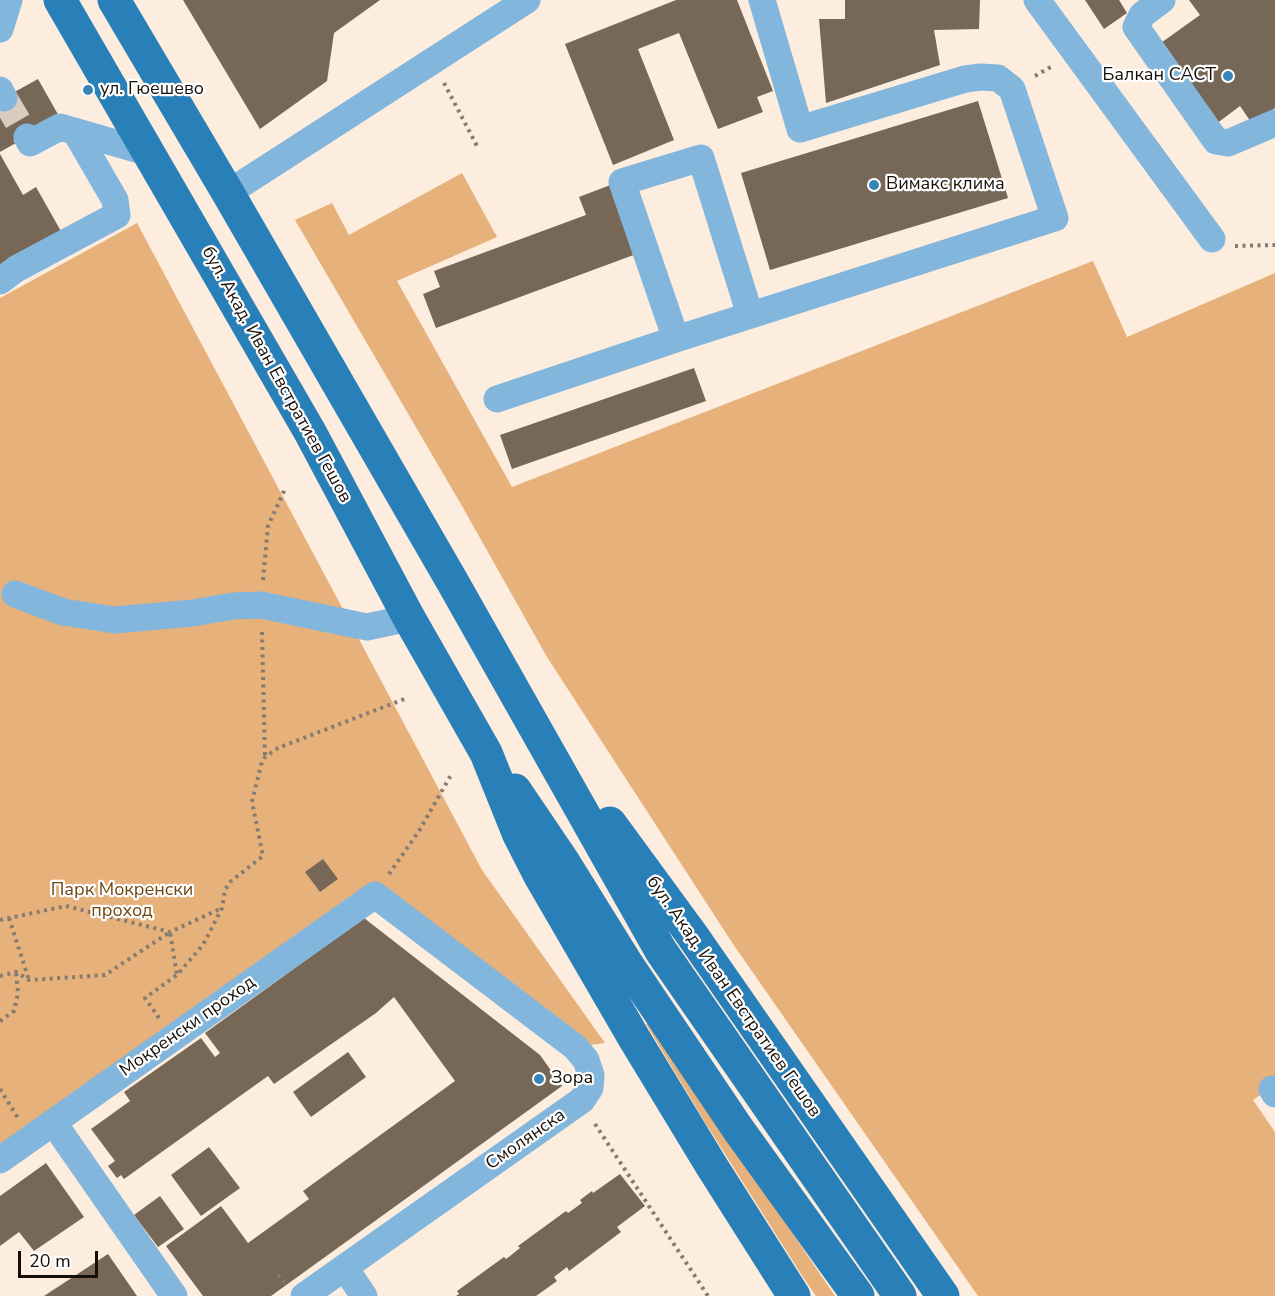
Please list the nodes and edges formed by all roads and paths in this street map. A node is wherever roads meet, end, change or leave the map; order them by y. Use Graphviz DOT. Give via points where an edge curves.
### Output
graph roads {
  1 [pos="9,0"];
  2 [pos="60,0"];
  3 [pos="114,0"];
  4 [pos="527,0"];
  5 [pos="762,0"];
  6 [pos="1037,0"];
  7 [pos="1162,0"];
  8 [pos="0,29"];
  9 [pos="1076,52"];
  10 [pos="432,61"];
  11 [pos="1012,89"];
  12 [pos="1275,123"];
  13 [pos="75,131"];
  14 [pos="27,137"];
  15 [pos="477,146"];
  16 [pos="150,153"];
  17 [pos="228,192"];
  18 [pos="1212,239"];
  19 [pos="1275,245"];
  20 [pos="0,281"];
  21 [pos="750,315"];
  22 [pos="676,339"];
  23 [pos="497,399"];
  24 [pos="15,594"];
  25 [pos="409,618"];
  26 [pos="407,698"];
  27 [pos="520,700"];
  28 [pos="486,753"];
  29 [pos="451,775"];
  30 [pos="375,895"];
  31 [pos="222,908"];
  32 [pos="9,918"];
  33 [pos="0,920"];
  34 [pos="170,932"];
  35 [pos="16,972"];
  36 [pos="177,975"];
  37 [pos="0,976"];
  38 [pos="29,980"];
  39 [pos="0,1021"];
  40 [pos="173,1038"];
  41 [pos="591,1118"];
  42 [pos="53,1122"];
  43 [pos="0,1160"];
  44 [pos="345,1268"];
  45 [pos="789,1295"];
  46 [pos="174,1296"];
  47 [pos="304,1296"];
  48 [pos="364,1296"];
  49 [pos="708,1296"];
  50 [pos="858,1296"];
  51 [pos="900,1296"];
  52 [pos="943,1296"];
  1 -- 8 [label="street"];
  2 -- 16 [label="main road, бул. Акад. Иван Евстратиев Гешов"];
  3 -- 17 [label="main road, бул. Акад. Иван Евстратиев Гешов"];
  4 -- 10 [label="street"];
  5 -- 11 [label="street" via="800,129 965,80 998,78"];
  6 -- 9 [label="street"];
  7 -- 12 [label="street" via="1142,15 1136,27 1216,141 1228,143"];
  9 -- 11 [label="path"];
  9 -- 18 [label="street"];
  10 -- 15 [label="path"];
  10 -- 17 [label="street"];
  11 -- 21 [label="street" via="1055,218"];
  13 -- 14 [label="street" via="60,127 30,143"];
  13 -- 16 [label="street"];
  13 -- 20 [label="street" via="115,200 117,215"];
  16 -- 25 [label="main road, бул. Акад. Иван Евстратиев Гешов" via="310,432"];
  17 -- 27 [label="main road, бул. Акад. Иван Евстратиев Гешов"];
  18 -- 19 [label="path" via="1240,247"];
  21 -- 22 [label="street"];
  21 -- 22 [label="street" via="701,158 622,182"];
  22 -- 23 [label="street"];
  24 -- 25 [label="street" via="63,612 115,620 261,605 367,627"];
  25 -- 28 [label="main road, бул. Акад. Иван Евстратиев Гешов"];
  26 -- 31 [label="path" via="278,748 265,757 252,802 263,856 230,882"];
  27 -- 51 [label="main road, бул. Акад. Иван Евстратиев Гешов" via="661,951"];
  27 -- 52 [label="main road, бул. Акад. Иван Евстратиев Гешов" via="692,935"];
  28 -- 45 [label="main road, бул. Акад. Иван Евстратиев Гешов" via="540,876"];
  28 -- 50 [label="main road, бул. Акад. Иван Евстратиев Гешов" via="527,805 738,1129"];
  29 -- 30 [label="path" via="420,831"];
  30 -- 40 [label="street, Мокренски проход"];
  30 -- 44 [label="street, Смолянска" via="575,1047 586,1060 590,1088 582,1100"];
  31 -- 34 [label="path"];
  31 -- 36 [label="path" via="203,945"];
  32 -- 33 [label="path"];
  32 -- 34 [label="path" via="66,906"];
  32 -- 38 [label="path"];
  34 -- 36 [label="path"];
  34 -- 38 [label="path" via="105,975"];
  35 -- 37 [label="path"];
  35 -- 38 [label="path"];
  35 -- 39 [label="path" via="18,993 14,1011"];
  36 -- 40 [label="path" via="145,998"];
  40 -- 42 [label="street, Мокренски проход"];
  41 -- 49 [label="path"];
  42 -- 43 [label="street, Мокренски проход"];
  42 -- 46 [label="street"];
  44 -- 47 [label="street, Смолянска"];
  44 -- 48 [label="street"];
}
